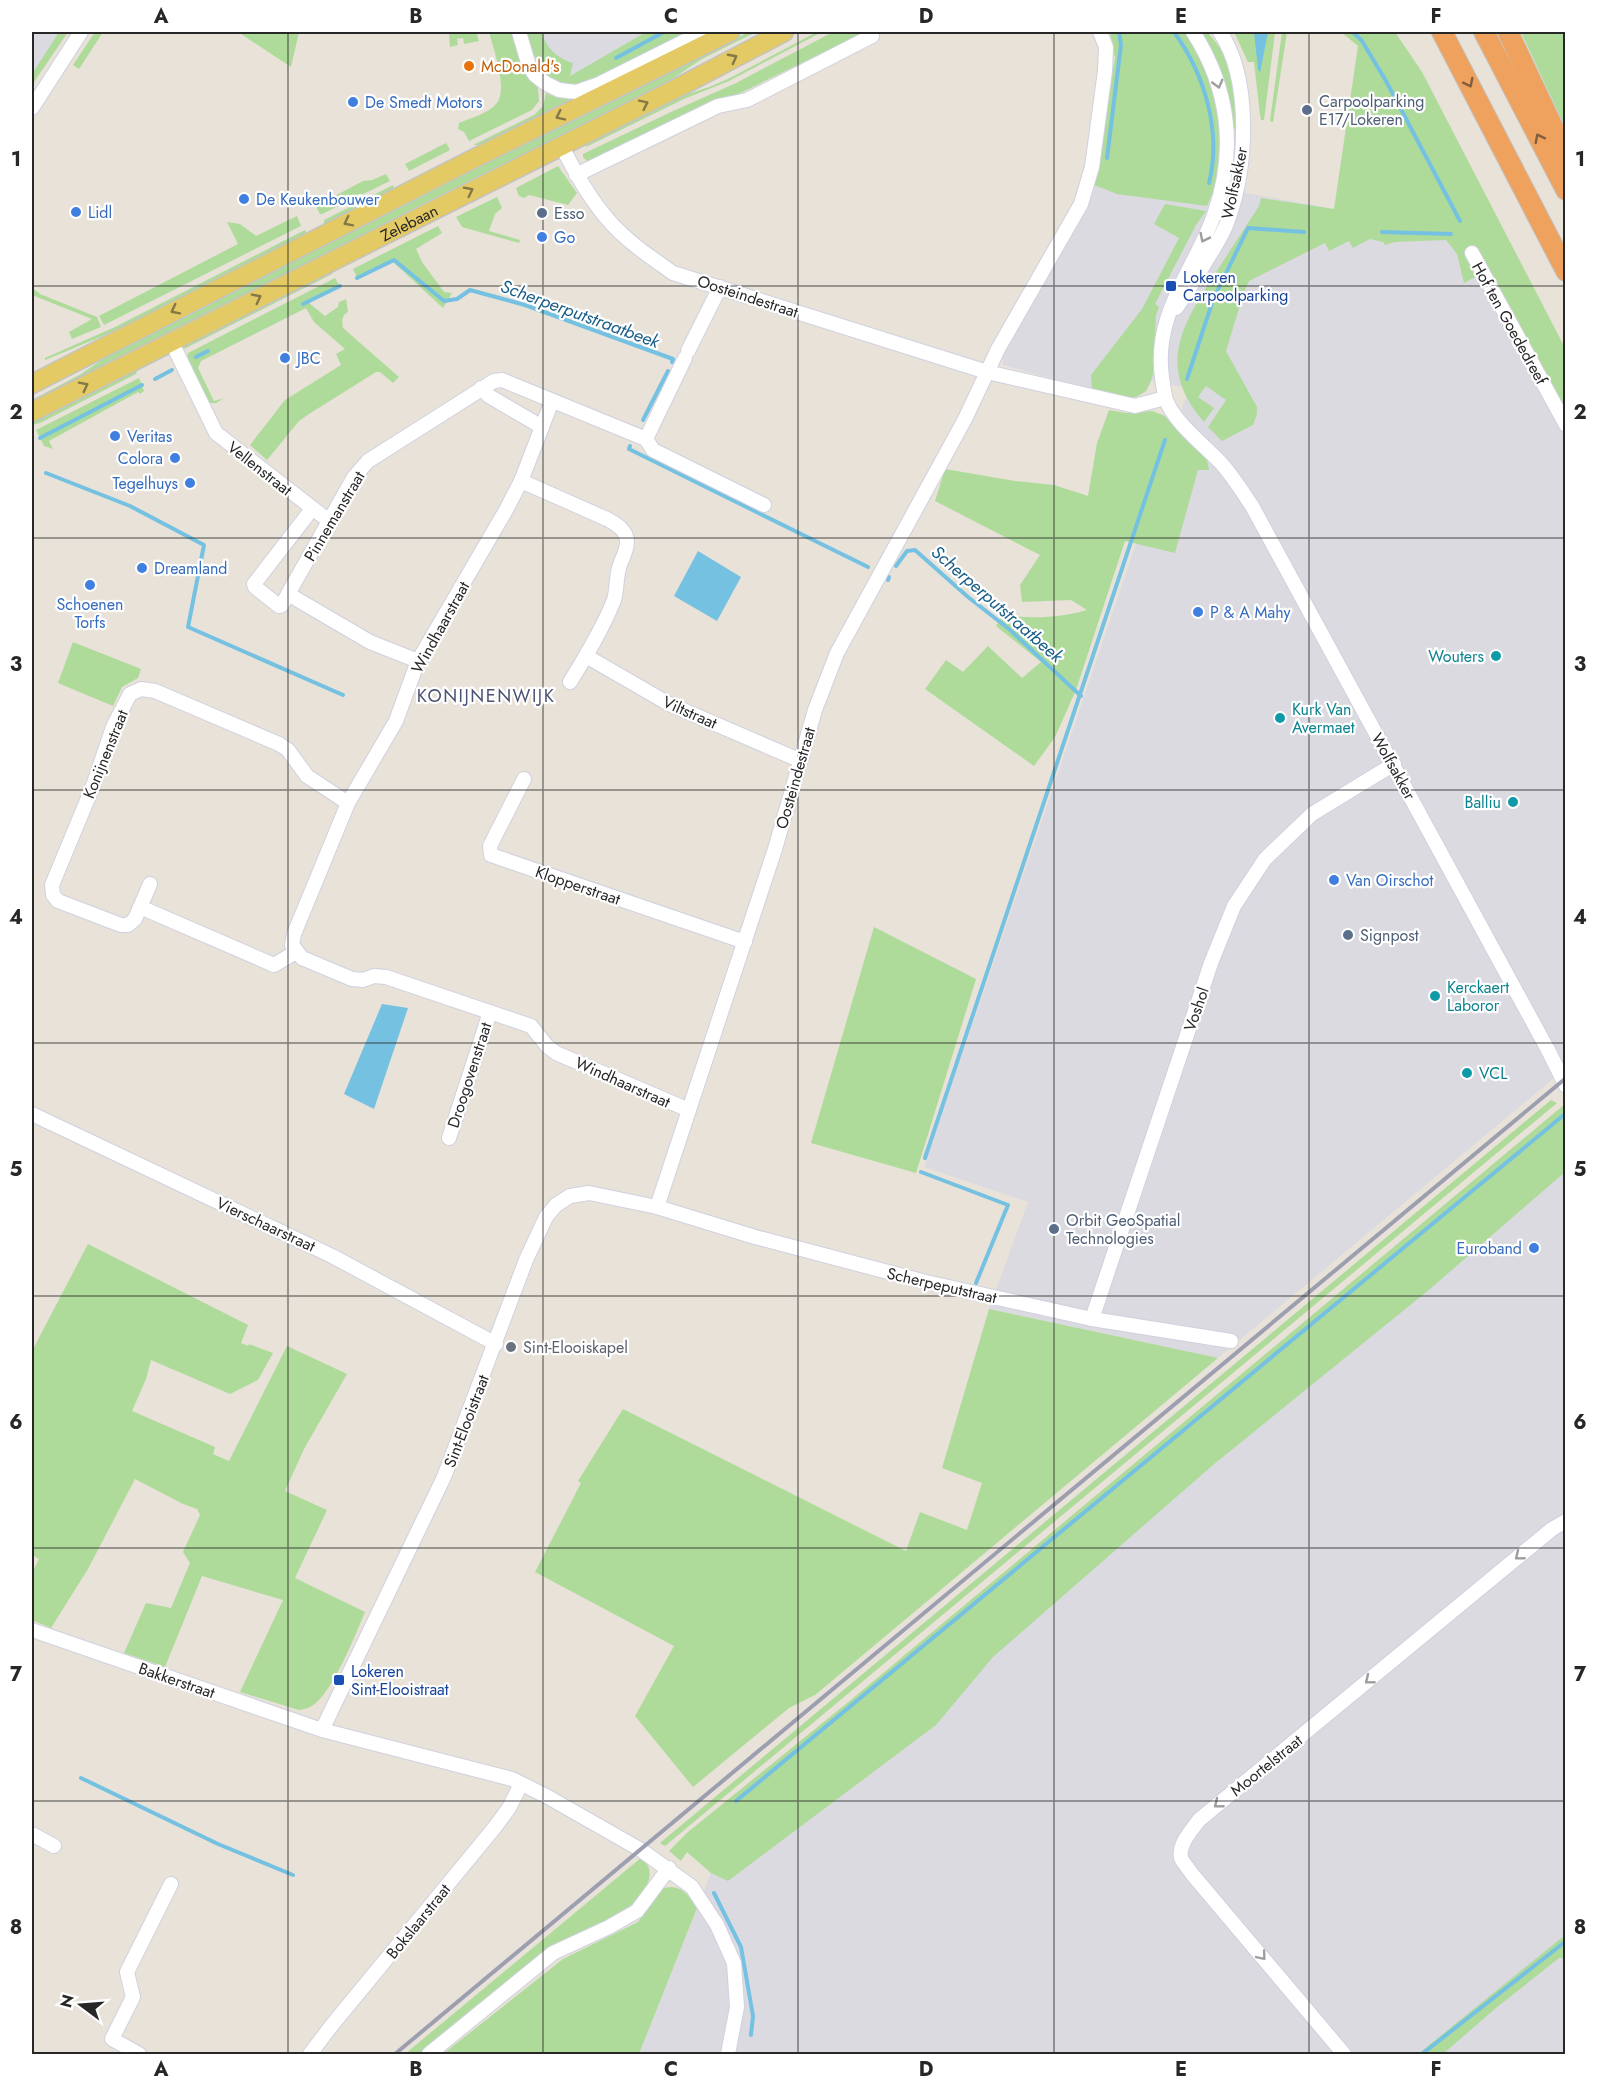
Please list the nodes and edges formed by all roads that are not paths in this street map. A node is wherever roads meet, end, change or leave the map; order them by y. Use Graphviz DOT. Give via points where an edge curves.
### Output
graph roads {
  1 [pos="81,32"];
  2 [pos="519,32"];
  3 [pos="704,32"];
  4 [pos="730,32"];
  5 [pos="784,32"];
  6 [pos="1100,32"];
  7 [pos="1193,32"];
  8 [pos="1220,32"];
  9 [pos="1442,32"];
  10 [pos="1484,32"];
  11 [pos="1508,32"];
  12 [pos="872,36"];
  13 [pos="32,108"];
  14 [pos="561,145"];
  15 [pos="1566,155"];
  16 [pos="576,175"];
  17 [pos="1566,190"];
  18 [pos="1472,253"];
  19 [pos="1566,271"];
  20 [pos="720,287"];
  21 [pos="1167,322"];
  22 [pos="171,341"];
  23 [pos="987,372"];
  24 [pos="32,384"];
  25 [pos="481,388"];
  26 [pos="1165,398"];
  27 [pos="552,401"];
  28 [pos="32,412"];
  29 [pos="1566,425"];
  30 [pos="542,427"];
  31 [pos="646,439"];
  32 [pos="521,481"];
  33 [pos="764,505"];
  34 [pos="312,509"];
  35 [pos="329,521"];
  36 [pos="288,594"];
  37 [pos="586,656"];
  38 [pos="418,661"];
  39 [pos="570,682"];
  40 [pos="799,760"];
  41 [pos="1394,764"];
  42 [pos="524,779"];
  43 [pos="348,803"];
  44 [pos="150,884"];
  45 [pos="140,907"];
  46 [pos="745,942"];
  47 [pos="296,952"];
  48 [pos="490,1012"];
  49 [pos="1566,1086"];
  50 [pos="689,1110"];
  51 [pos="32,1113"];
  52 [pos="449,1138"];
  53 [pos="657,1207"];
  54 [pos="1092,1319"];
  55 [pos="1231,1341"];
  56 [pos="496,1344"];
  57 [pos="1566,1521"];
  58 [pos="32,1630"];
  59 [pos="322,1730"];
  60 [pos="521,1784"];
  61 [pos="32,1837"];
  62 [pos="54,1846"];
  63 [pos="669,1868"];
  64 [pos="171,1884"];
  65 [pos="139,2055"];
  66 [pos="310,2055"];
  67 [pos="429,2055"];
  68 [pos="728,2055"];
  69 [pos="1344,2055"];
  1 -- 13 [label="street"];
  2 -- 3 [label="street" via="535,75 559,90 576,92"];
  4 -- 24 [label="main road, Zelebaan, one-way"];
  14 -- 5 [label="main road, Zelebaan, one-way"];
  6 -- 23 [label="street, Oosteindestraat" via="1106,47 1105,71 1094,155 1081,204"];
  7 -- 21 [label="street, Wolfsakker, one-way" via="1212,64 1219,86 1227,136 1224,183 1214,214 1174,296"];
  8 -- 21 [label="street, Wolfsakker" via="1239,84 1243,114 1237,185 1220,237"];
  9 -- 19 [label="highway, one-way"];
  17 -- 10 [label="highway, one-way"];
  11 -- 15 [label="highway"];
  12 -- 16 [label="street" via="747,100 718,106"];
  14 -- 16 [label="street, Oosteindestraat"];
  22 -- 14 [label="main road, Zelebaan, one-way"];
  16 -- 20 [label="street, Oosteindestraat" via="611,224 644,252 673,273"];
  18 -- 29 [label="street, Hof ten Goededreef"];
  20 -- 23 [label="street, Oosteindestraat"];
  20 -- 31 [label="street"];
  21 -- 26 [label="street, Wolfsakker" via="1160,351"];
  28 -- 22 [label="main road, Zelebaan, one-way"];
  22 -- 34 [label="street, Vellenstraat" via="216,433"];
  23 -- 26 [label="street" via="1135,406"];
  23 -- 40 [label="street, Oosteindestraat" via="837,652"];
  25 -- 27 [label="street, Pinnemanstraat" via="502,380"];
  25 -- 30 [label="street"];
  25 -- 35 [label="street, Pinnemanstraat" via="368,461 354,477"];
  26 -- 41 [label="street, Wolfsakker" via="1177,417 1236,481 1252,506"];
  27 -- 30 [label="street, Windhaarstraat"];
  27 -- 31 [label="street, Pinnemanstraat"];
  30 -- 32 [label="street, Windhaarstraat"];
  31 -- 33 [label="street, Pinnemanstraat" via="653,450"];
  32 -- 37 [label="street" via="607,519 624,533 627,542 614,598"];
  32 -- 38 [label="street, Windhaarstraat"];
  34 -- 35 [label="street, Vellenstraat"];
  34 -- 36 [label="street, Pinnemanstraat" via="254,584 279,606"];
  35 -- 36 [label="street, Pinnemanstraat"];
  36 -- 38 [label="street" via="370,642"];
  37 -- 39 [label="street"];
  37 -- 40 [label="street, Viltstraat" via="669,704"];
  38 -- 43 [label="street, Windhaarstraat" via="396,721"];
  40 -- 46 [label="street, Oosteindestraat"];
  41 -- 49 [label="street, Wolfsakker"];
  41 -- 54 [label="street, Voshol" via="1312,814 1265,860 1234,906 1211,963"];
  42 -- 46 [label="street, Klopperstraat" via="490,846 491,855"];
  43 -- 45 [label="street, Konijnenstraat" via="307,776 279,744 155,691 141,689 130,694 112,726 93,786 52,885 58,901 121,925 135,919"];
  43 -- 47 [label="street, Windhaarstraat" via="294,934 292,945"];
  44 -- 45 [label="street, Konijnenstraat"];
  45 -- 47 [label="street" via="274,965"];
  46 -- 50 [label="street, Oosteindestraat"];
  47 -- 48 [label="street, Windhaarstraat" via="352,979 386,977"];
  48 -- 50 [label="street, Windhaarstraat" via="531,1026 556,1053"];
  48 -- 52 [label="street, Droogovenstraat"];
  50 -- 53 [label="street, Oosteindestraat"];
  51 -- 56 [label="street, Vierschaarstraat" via="332,1256"];
  53 -- 54 [label="street, Scherpeputstraat" via="892,1273"];
  53 -- 56 [label="street, Sint-Elooistraat" via="589,1193 570,1196 556,1205 546,1217 526,1260"];
  54 -- 55 [label="street, Scherpeputstraat"];
  56 -- 59 [label="street, Sint-Elooistraat" via="444,1477"];
  57 -- 69 [label="street, Moortelstraat, one-way" via="1199,1820 1181,1848 1181,1859 1192,1874"];
  58 -- 59 [label="street, Bakkerstraat"];
  59 -- 60 [label="street"];
  60 -- 63 [label="street"];
  60 -- 66 [label="street, Bokslaarstraat" via="495,1827"];
  61 -- 62 [label="street"];
  63 -- 67 [label="street" via="637,1911 553,1953"];
  63 -- 68 [label="street" via="699,1896 734,1963 737,2007"];
  64 -- 65 [label="street" via="127,1972 133,1996 112,2039"];
}
